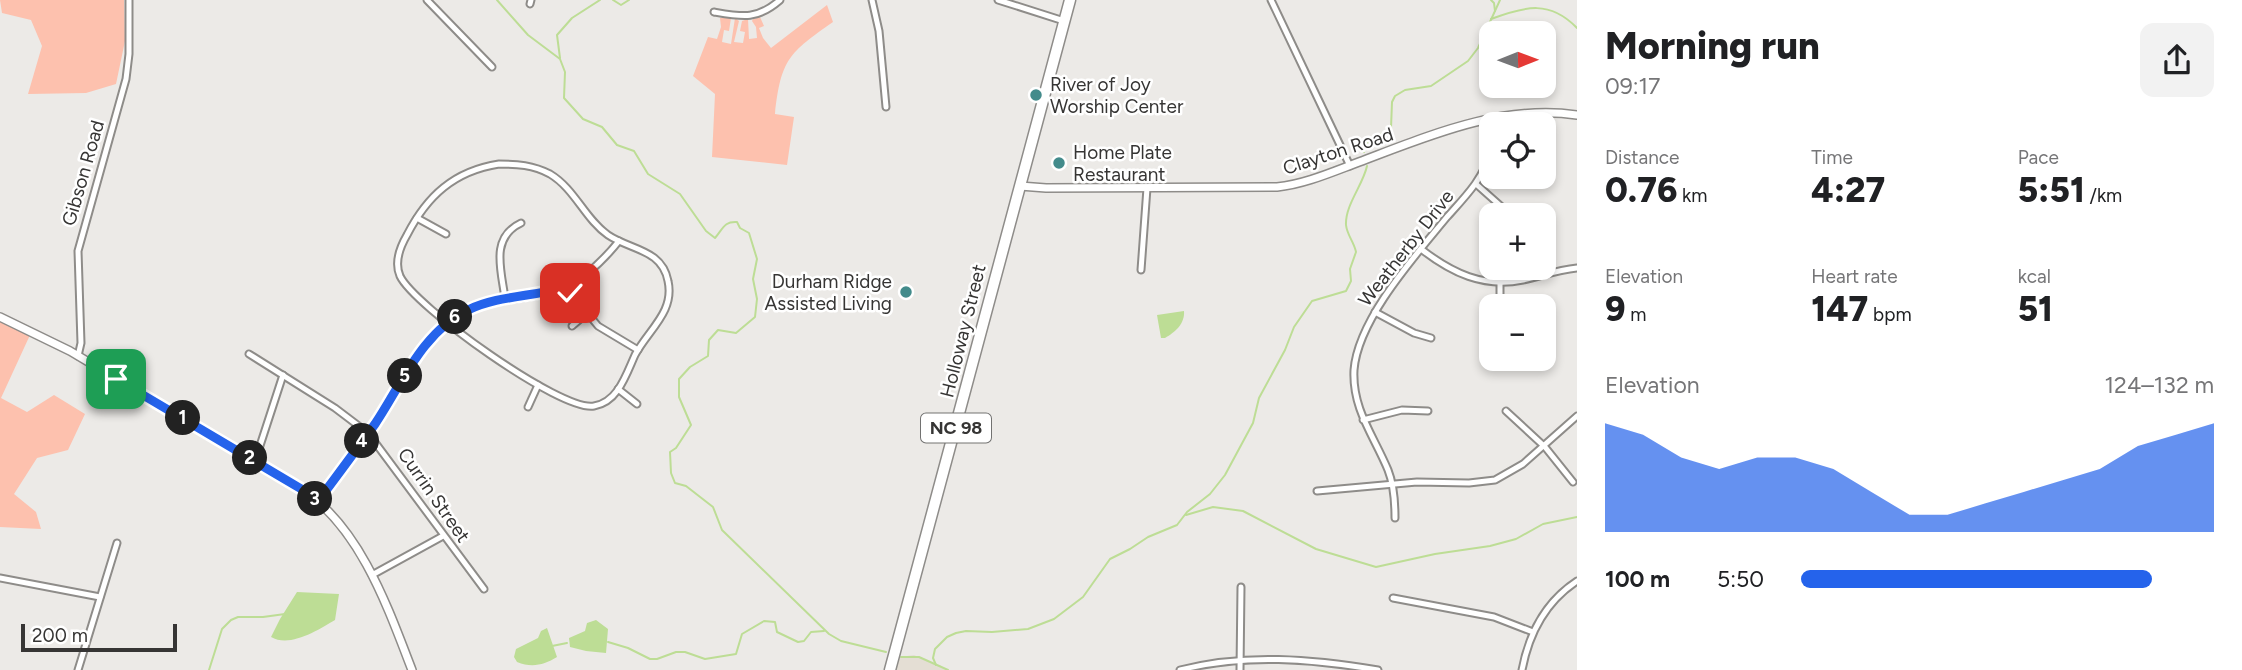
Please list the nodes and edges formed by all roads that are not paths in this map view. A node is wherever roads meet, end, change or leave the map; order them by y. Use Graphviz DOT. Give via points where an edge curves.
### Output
graph roads {
  1 [pos="129,0"];
  2 [pos="427,0"];
  3 [pos="780,0"];
  4 [pos="872,0"];
  5 [pos="998,0"];
  6 [pos="1070,0"];
  7 [pos="1270,0"];
  8 [pos="714,12"];
  9 [pos="1064,21"];
  10 [pos="492,67"];
  11 [pos="886,107"];
  12 [pos="1556,114"];
  13 [pos="1577,115"];
  14 [pos="1479,124"];
  15 [pos="1350,166"];
  16 [pos="1479,179"];
  17 [pos="1476,184"];
  18 [pos="1020,186"];
  19 [pos="1147,188"];
  20 [pos="1497,203"];
  21 [pos="417,218"];
  22 [pos="521,223"];
  23 [pos="446,234"];
  24 [pos="619,241"];
  25 [pos="1421,249"];
  26 [pos="1577,268"];
  27 [pos="1142,270"];
  28 [pos="1500,282"];
  29 [pos="566,287"];
  30 [pos="1500,294"];
  31 [pos="505,299"];
  32 [pos="1375,312"];
  33 [pos="586,314"];
  34 [pos="0,317"];
  35 [pos="448,322"];
  36 [pos="572,326"];
  37 [pos="1431,338"];
  38 [pos="638,350"];
  39 [pos="249,354"];
  40 [pos="78,356"];
  41 [pos="283,375"];
  42 [pos="538,386"];
  43 [pos="618,389"];
  44 [pos="637,404"];
  45 [pos="528,407"];
  46 [pos="1427,411"];
  47 [pos="1506,411"];
  48 [pos="1577,416"];
  49 [pos="1363,420"];
  50 [pos="368,433"];
  51 [pos="1545,447"];
  52 [pos="256,461"];
  53 [pos="1573,482"];
  54 [pos="1393,485"];
  55 [pos="1317,491"];
  56 [pos="318,501"];
  57 [pos="1395,518"];
  58 [pos="443,536"];
  59 [pos="117,543"];
  60 [pos="372,575"];
  61 [pos="0,578"];
  62 [pos="1577,581"];
  63 [pos="1241,587"];
  64 [pos="484,589"];
  65 [pos="100,597"];
  66 [pos="1393,598"];
  67 [pos="1533,632"];
  68 [pos="1240,660"];
  69 [pos="1314,660"];
  70 [pos="78,670"];
  71 [pos="412,670"];
  72 [pos="890,670"];
  73 [pos="1180,670"];
  74 [pos="1240,670"];
  75 [pos="1314,670"];
  76 [pos="1375,670"];
  77 [pos="1522,670"];
  1 -- 40 [label="street, Gibson Road" via="128,69 78,251"];
  2 -- 10 [label="street"];
  3 -- 8 [label="street" via="766,11 745,17"];
  4 -- 11 [label="street"];
  5 -- 9 [label="street"];
  6 -- 9 [label="highway, Holloway Street / NC 98"];
  7 -- 15 [label="street"];
  9 -- 18 [label="highway, Holloway Street / NC 98"];
  12 -- 13 [label="street, Clayton Road"];
  14 -- 15 [label="street, Clayton Road" via="1446,131"];
  15 -- 19 [label="street, Clayton Road" via="1277,187"];
  16 -- 17 [label="street, Weatherby Drive"];
  17 -- 20 [label="street"];
  17 -- 25 [label="street, Weatherby Drive"];
  18 -- 19 [label="street, Clayton Road"];
  18 -- 72 [label="highway, Holloway Street / NC 98"];
  19 -- 27 [label="street"];
  21 -- 23 [label="street"];
  21 -- 24 [label="street" via="436,193 463,177 492,165 522,164 558,180 599,227"];
  21 -- 35 [label="street" via="401,248 399,273 419,298"];
  22 -- 31 [label="street" via="507,233 500,248"];
  24 -- 29 [label="street"];
  24 -- 38 [label="street" via="649,252 669,282 665,311"];
  25 -- 28 [label="street" via="1465,276"];
  25 -- 32 [label="street, Weatherby Drive"];
  26 -- 28 [label="street"];
  28 -- 30 [label="street"];
  29 -- 31 [label="street"];
  29 -- 33 [label="street"];
  31 -- 35 [label="street" via="475,307"];
  32 -- 37 [label="street"];
  32 -- 49 [label="street, Weatherby Drive" via="1354,368"];
  33 -- 36 [label="street"];
  33 -- 38 [label="street" via="607,333"];
  34 -- 40 [label="street"];
  35 -- 42 [label="street"];
  35 -- 50 [label="street" via="425,347"];
  38 -- 43 [label="street"];
  39 -- 41 [label="street, Currin Street"];
  40 -- 52 [label="street"];
  41 -- 50 [label="street, Currin Street"];
  41 -- 52 [label="street"];
  42 -- 43 [label="street" via="565,401 592,407 607,401"];
  42 -- 45 [label="street"];
  43 -- 44 [label="street"];
  46 -- 49 [label="street" via="1402,410"];
  47 -- 51 [label="street"];
  48 -- 51 [label="street"];
  49 -- 54 [label="street, Weatherby Drive"];
  50 -- 56 [label="street"];
  50 -- 58 [label="street, Currin Street"];
  51 -- 53 [label="street"];
  51 -- 54 [label="street" via="1495,480"];
  52 -- 56 [label="street"];
  54 -- 55 [label="street"];
  54 -- 57 [label="street, Weatherby Drive"];
  56 -- 60 [label="street" via="343,529"];
  58 -- 60 [label="street"];
  58 -- 64 [label="street, Currin Street"];
  59 -- 65 [label="street"];
  60 -- 71 [label="street"];
  61 -- 65 [label="street"];
  62 -- 67 [label="street" via="1548,606"];
  63 -- 68 [label="street"];
  65 -- 70 [label="street"];
  66 -- 67 [label="street" via="1494,617"];
  67 -- 77 [label="street"];
  68 -- 69 [label="street"];
  68 -- 73 [label="street"];
  68 -- 74 [label="street"];
  69 -- 75 [label="street"];
  69 -- 76 [label="street"];
}
